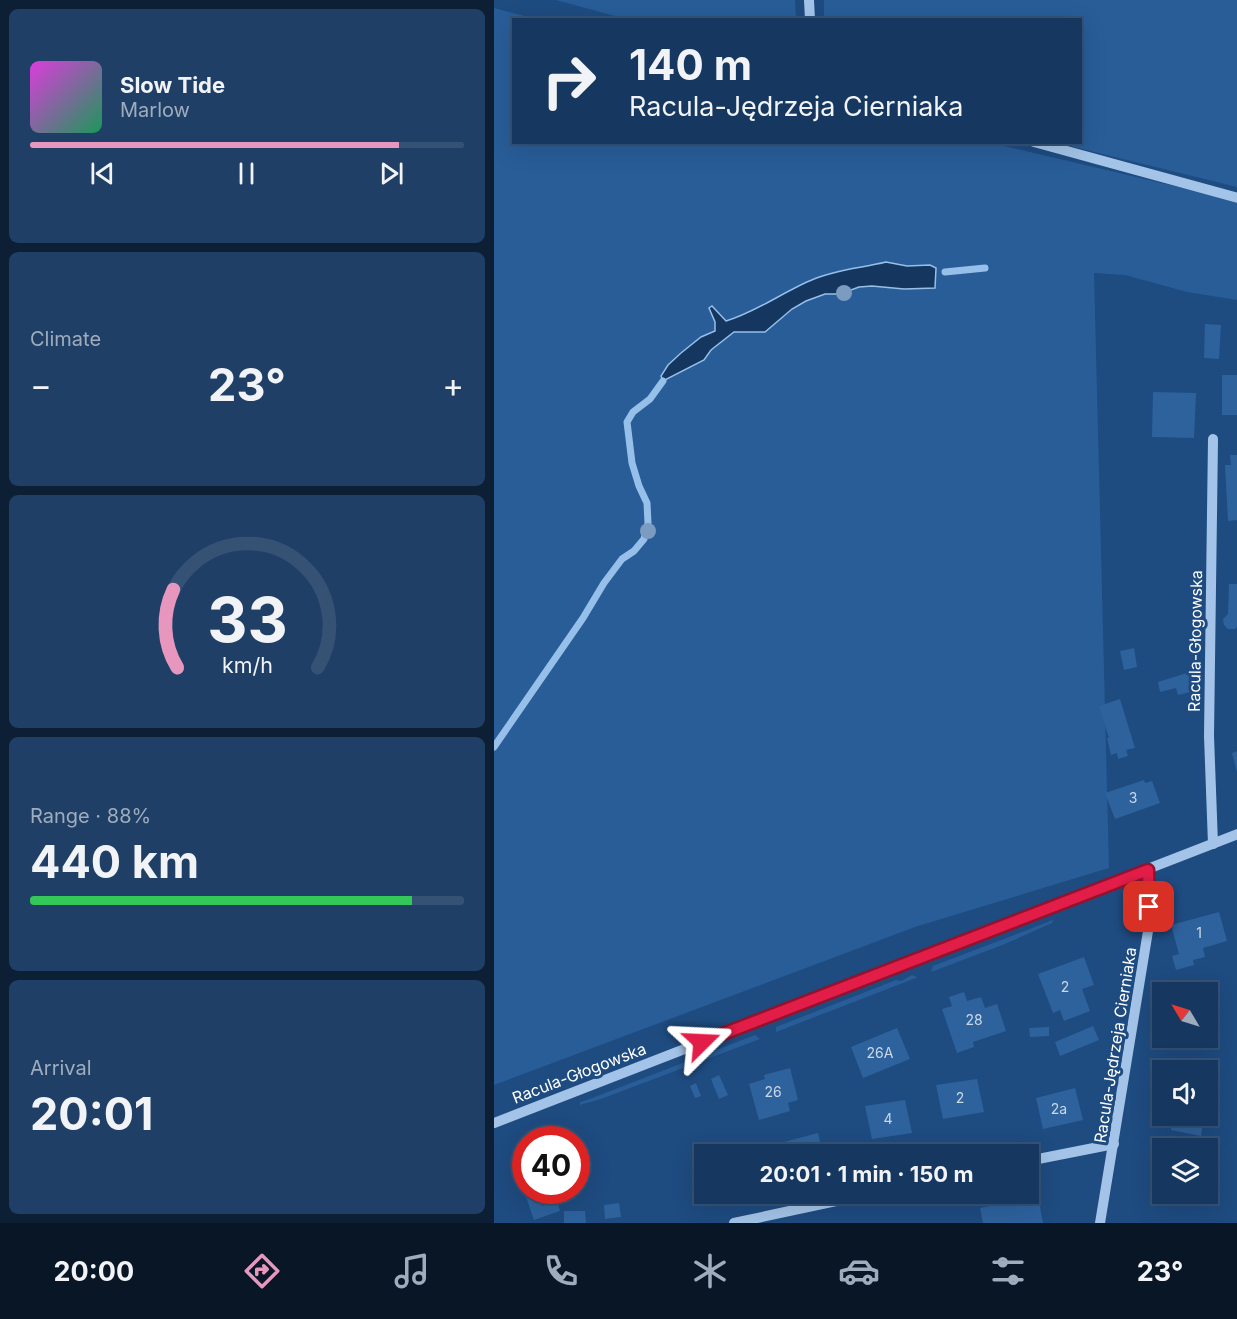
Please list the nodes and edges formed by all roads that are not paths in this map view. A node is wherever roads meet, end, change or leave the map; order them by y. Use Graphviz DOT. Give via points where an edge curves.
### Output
graph roads {
  1 [pos="809,0"];
  2 [pos="810,18"];
  3 [pos="1041,144"];
  4 [pos="1238,198"];
  5 [pos="1213,439"];
  6 [pos="1238,834"];
  7 [pos="1213,844"];
  8 [pos="1148,870"];
  9 [pos="494,1123"];
  10 [pos="1114,1144"];
  11 [pos="1039,1159"];
  12 [pos="822,1204"];
  13 [pos="734,1223"];
  14 [pos="1100,1223"];
  1 -- 2 [label="street"];
  3 -- 4 [label="street"];
  5 -- 7 [label="street, Racula-Głogowska" via="1209,736"];
  6 -- 7 [label="street, Racula-Głogowska"];
  7 -- 8 [label="street, Racula-Głogowska"];
  8 -- 9 [label="street, Racula-Głogowska"];
  8 -- 10 [label="street, Racula-Jędrzeja Cierniaka" via="1150,919"];
  10 -- 11 [label="street"];
  10 -- 14 [label="street, Racula-Jędrzeja Cierniaka"];
  12 -- 13 [label="street"];
}
